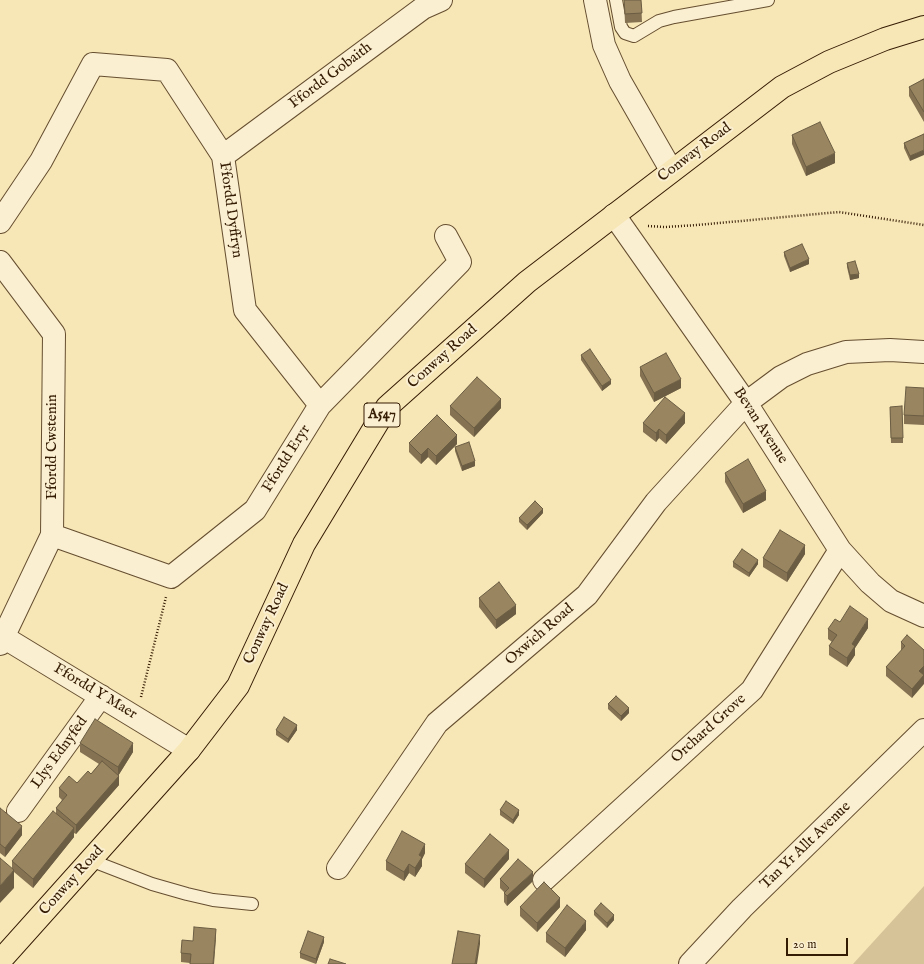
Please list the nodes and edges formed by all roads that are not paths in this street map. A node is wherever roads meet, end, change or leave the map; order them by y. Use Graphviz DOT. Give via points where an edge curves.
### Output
graph roads {
  1 [pos="595,0"];
  2 [pos="616,0"];
  3 [pos="768,0"];
  4 [pos="427,3"];
  5 [pos="924,27"];
  6 [pos="223,156"];
  7 [pos="670,170"];
  8 [pos="617,219"];
  9 [pos="0,222"];
  10 [pos="446,236"];
  11 [pos="0,262"];
  12 [pos="924,352"];
  13 [pos="746,403"];
  14 [pos="320,405"];
  15 [pos="52,535"];
  16 [pos="840,550"];
  17 [pos="924,616"];
  18 [pos="1,639"];
  19 [pos="101,696"];
  20 [pos="924,730"];
  21 [pos="189,750"];
  22 [pos="18,810"];
  23 [pos="90,860"];
  24 [pos="338,868"];
  25 [pos="544,880"];
  26 [pos="252,904"];
  27 [pos="0,962"];
  28 [pos="690,964"];
  1 -- 7 [label="street" via="604,45 620,80"];
  2 -- 3 [label="lane" via="621,27 625,33 634,36 659,21"];
  4 -- 6 [label="street, Ffordd Gobaith"];
  5 -- 7 [label="main road, Conway Road / A547" via="885,39 829,62 782,87"];
  6 -- 9 [label="street, Ffordd Dyffryn" via="167,70 93,64 41,161"];
  6 -- 14 [label="street, Ffordd Dyffryn" via="245,310"];
  7 -- 8 [label="main road, Conway Road / A547"];
  8 -- 13 [label="street, Bevan Avenue"];
  8 -- 21 [label="main road, Conway Road / A547" via="527,282 387,407 304,544 238,686"];
  10 -- 14 [label="street, Ffordd Eryr" via="460,262"];
  11 -- 15 [label="street, Ffordd Cwstenin" via="54,334"];
  12 -- 13 [label="street, Oxwich Road" via="846,352 807,364 781,377"];
  13 -- 16 [label="street, Bevan Avenue"];
  13 -- 24 [label="street, Oxwich Road" via="656,502 587,595 437,723"];
  14 -- 15 [label="street, Ffordd Eryr" via="255,510 170,577"];
  15 -- 18 [label="street, Ffordd Cwstenin"];
  16 -- 17 [label="street, Bevan Avenue" via="870,583 891,601"];
  16 -- 25 [label="street, Orchard Grove" via="752,690"];
  18 -- 19 [label="street, Ffordd Y Maer"];
  19 -- 21 [label="street, Ffordd Y Maer"];
  19 -- 22 [label="street, Llys Ednyfed"];
  20 -- 28 [label="street, Tan Yr Allt Avenue" via="742,908"];
  21 -- 23 [label="main road, Conway Road / A547"];
  23 -- 26 [label="lane" via="152,884 187,894"];
  23 -- 27 [label="main road, Conway Road / A547"];
}
